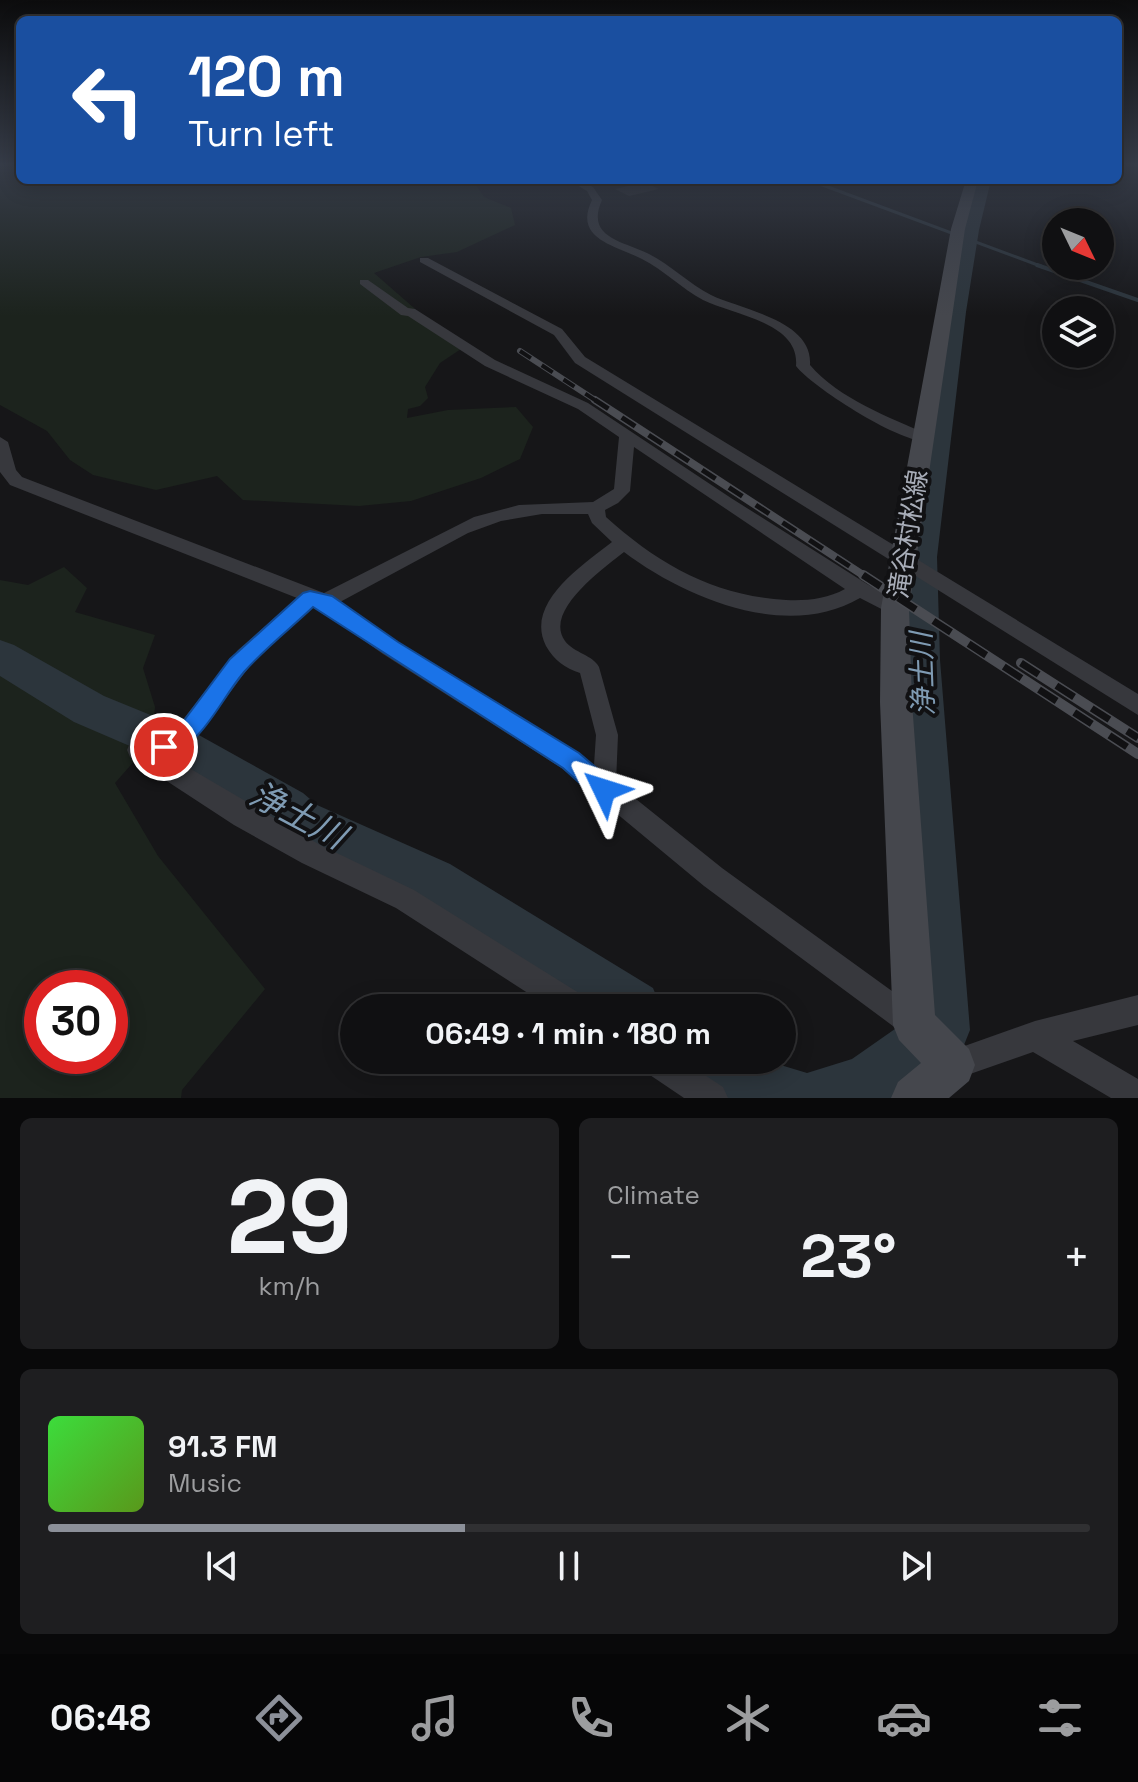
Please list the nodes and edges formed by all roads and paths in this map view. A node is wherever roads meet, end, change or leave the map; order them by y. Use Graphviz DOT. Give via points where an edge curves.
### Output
graph roads {
  1 [pos="590,214"];
  2 [pos="963,214"];
  3 [pos="424,260"];
  4 [pos="364,282"];
  5 [pos="627,434"];
  6 [pos="924,438"];
  7 [pos="0,442"];
  8 [pos="596,509"];
  9 [pos="624,543"];
  10 [pos="903,558"];
  11 [pos="860,589"];
  12 [pos="318,600"];
  13 [pos="895,608"];
  14 [pos="1138,705"];
  15 [pos="604,790"];
  16 [pos="555,994"];
  17 [pos="1138,1010"];
  18 [pos="914,1025"];
  19 [pos="1035,1036"];
  20 [pos="953,1065"];
  21 [pos="676,1074"];
  22 [pos="1138,1096"];
  23 [pos="712,1098"];
  24 [pos="914,1098"];
  1 -- 6 [label="street" via="607,241 647,257 707,297 775,323 797,342 803,366 816,380"];
  2 -- 6 [label="main road, 滝谷村松線"];
  3 -- 10 [label="street" via="558,332 580,360"];
  4 -- 5 [label="street" via="490,363 554,389"];
  5 -- 8 [label="street" via="622,491"];
  5 -- 11 [label="street"];
  6 -- 10 [label="main road, 滝谷村松線"];
  7 -- 12 [label="street" via="16,481"];
  8 -- 9 [label="street" via="598,519"];
  8 -- 12 [label="street" via="543,508 492,516"];
  9 -- 11 [label="street" via="678,579 766,606 836,602"];
  9 -- 15 [label="street" via="572,586 549,624 551,641 573,662 589,667 607,735"];
  10 -- 13 [label="main road, 滝谷村松線"];
  10 -- 14 [label="street"];
  11 -- 13 [label="street"];
  12 -- 15 [label="street" via="571,761"];
  12 -- 16 [label="street" via="237,665 190,730 164,747 138,750 270,831 405,899"];
  13 -- 18 [label="main road, 滝谷村松線"];
  15 -- 18 [label="street"];
  17 -- 19 [label="street"];
  18 -- 20 [label="main road"];
  19 -- 20 [label="street"];
  19 -- 22 [label="street"];
  20 -- 24 [label="main road"];
  21 -- 23 [label="street"];
}
